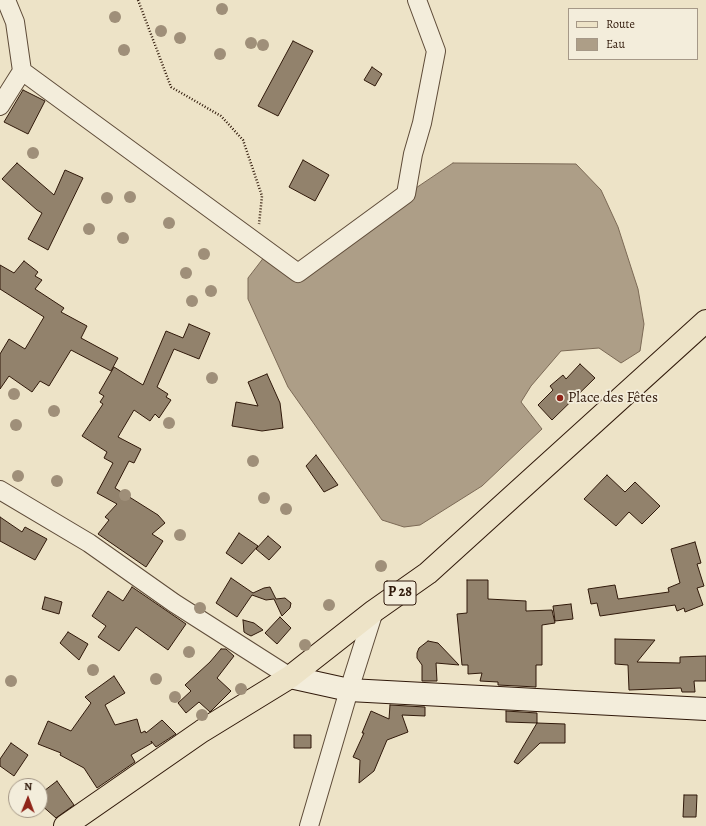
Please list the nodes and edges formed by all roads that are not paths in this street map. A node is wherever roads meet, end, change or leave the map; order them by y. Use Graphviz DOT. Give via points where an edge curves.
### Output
graph roads {
  1 [pos="6,0"];
  2 [pos="417,0"];
  3 [pos="22,71"];
  4 [pos="0,106"];
  5 [pos="706,321"];
  6 [pos="0,490"];
  7 [pos="374,611"];
  8 [pos="290,677"];
  9 [pos="348,690"];
  10 [pos="706,709"];
  11 [pos="65,826"];
  12 [pos="309,826"];
  1 -- 3 [label="street" via="15,22"];
  2 -- 3 [label="street" via="436,51 406,194 298,273"];
  3 -- 4 [label="street"];
  5 -- 7 [label="main road, P 28" via="428,573"];
  6 -- 8 [label="street" via="89,543 174,603"];
  7 -- 8 [label="main road, P 28"];
  7 -- 9 [label="street"];
  8 -- 9 [label="main road"];
  8 -- 11 [label="main road, P 28" via="202,731"];
  9 -- 10 [label="main road"];
  9 -- 12 [label="street"];
}
